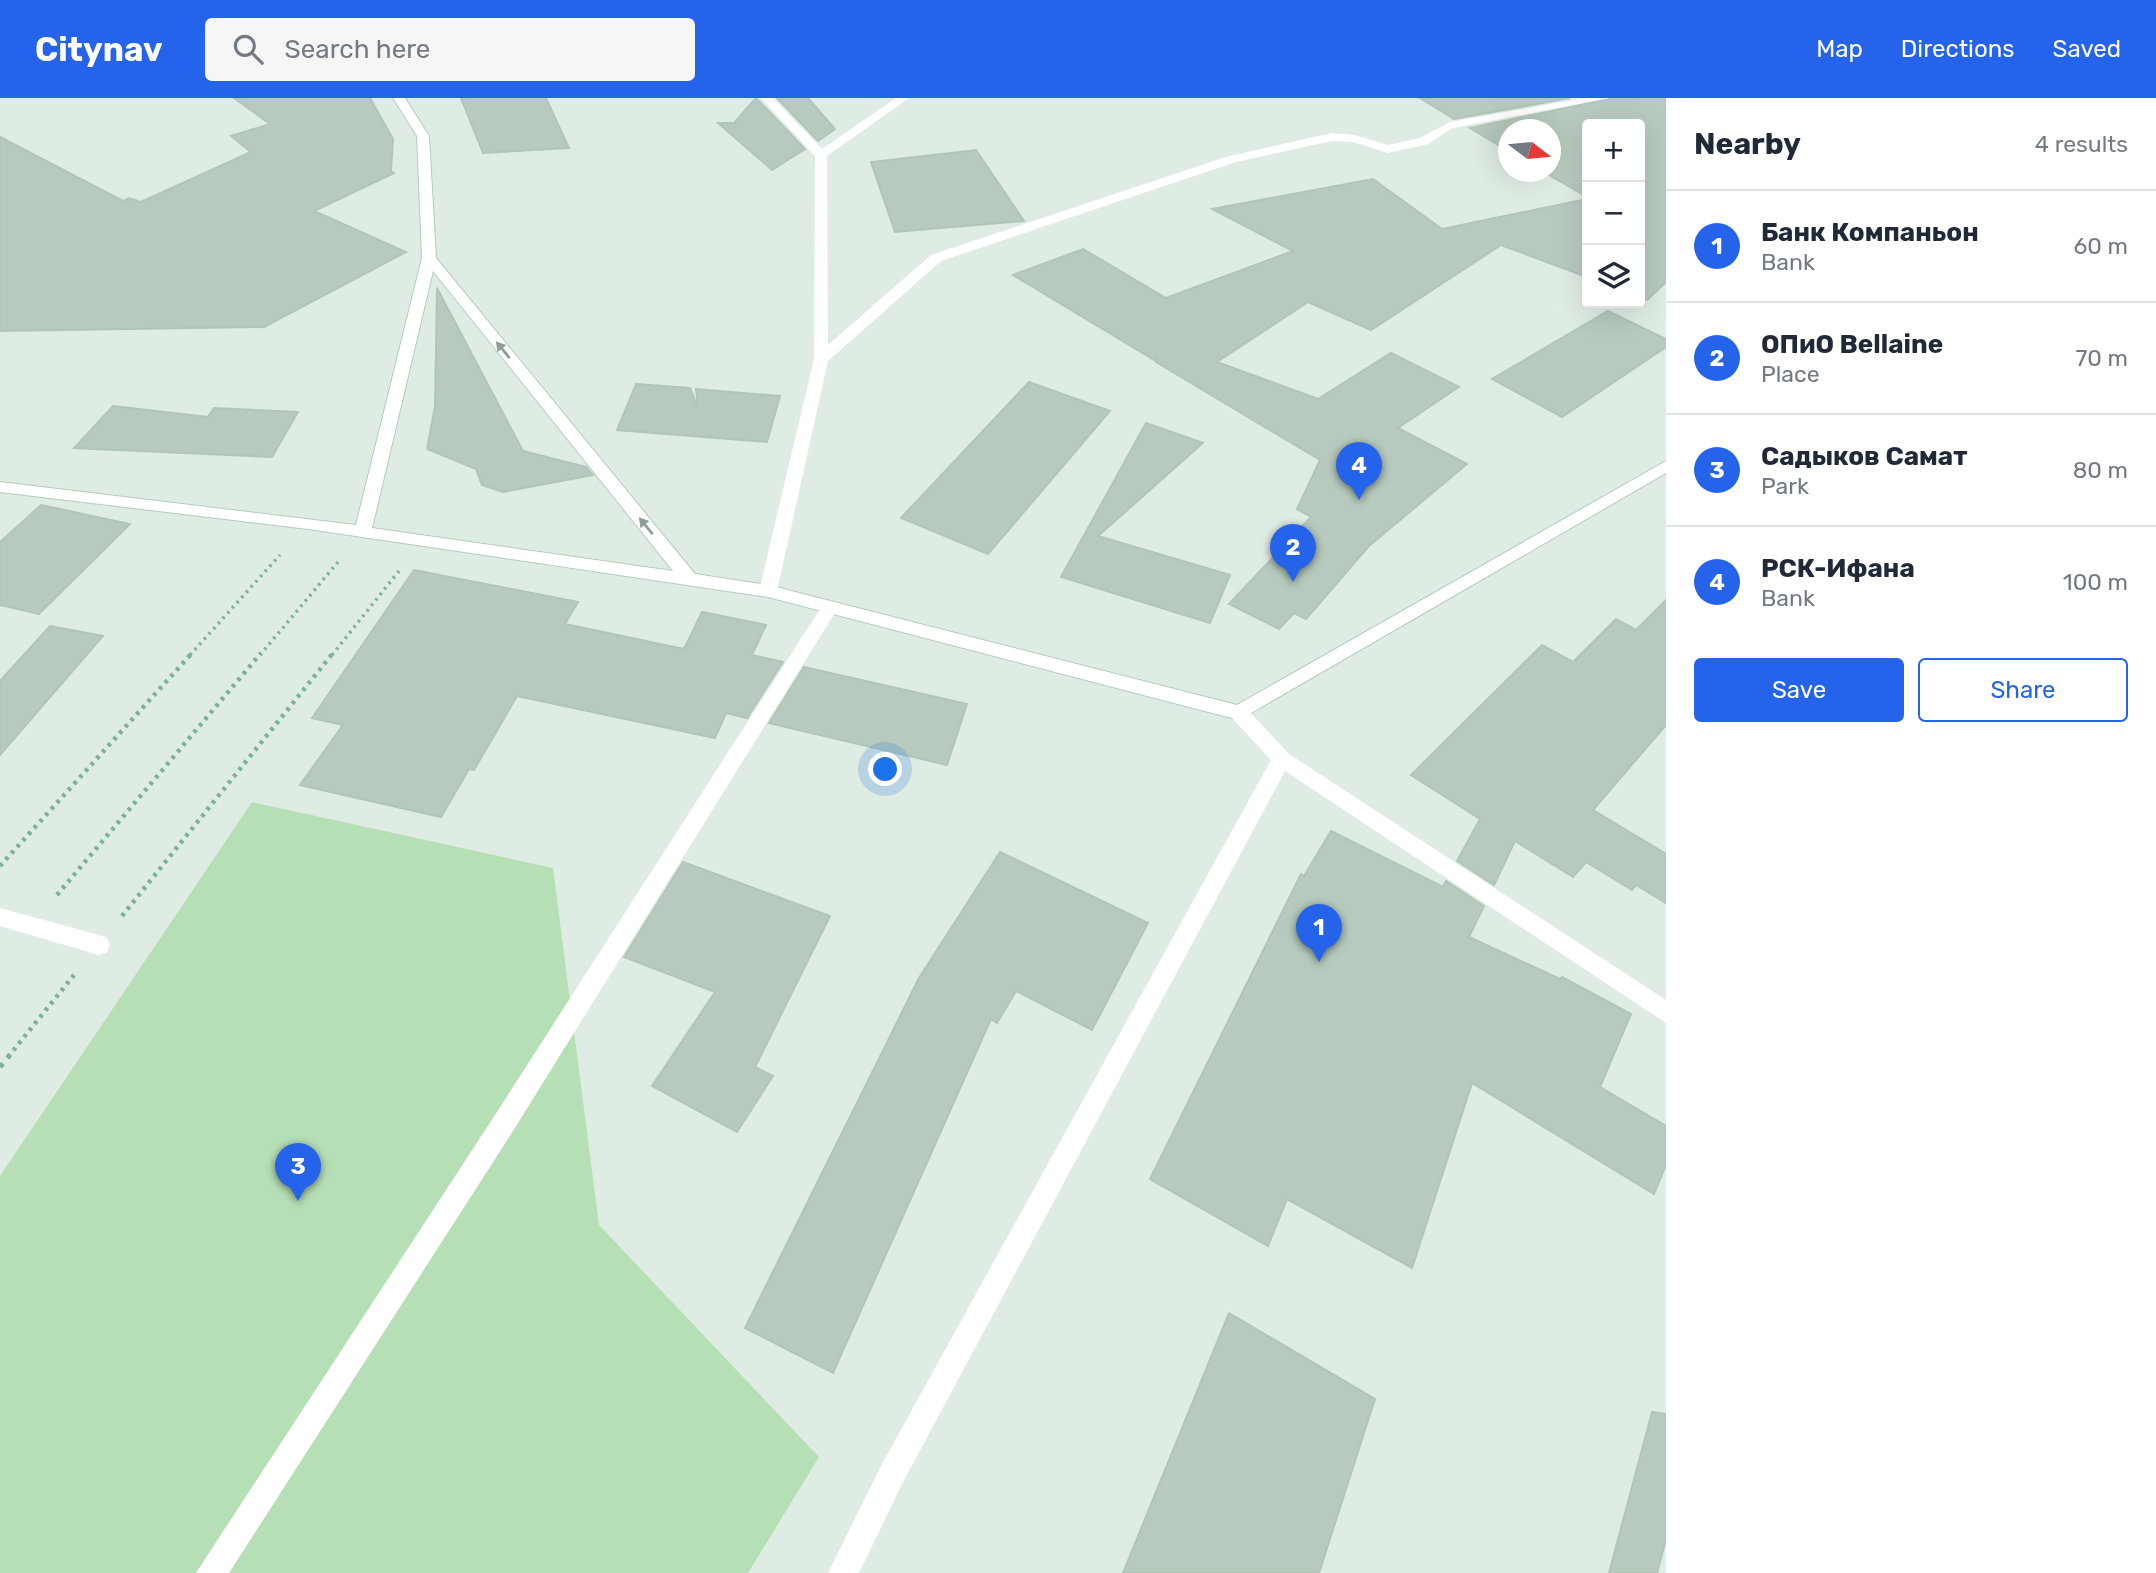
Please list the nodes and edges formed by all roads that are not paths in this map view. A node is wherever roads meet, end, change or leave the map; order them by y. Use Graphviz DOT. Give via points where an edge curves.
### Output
graph roads {
  1 [pos="399,98"];
  2 [pos="767,98"];
  3 [pos="903,98"];
  4 [pos="1604,98"];
  5 [pos="821,155"];
  6 [pos="429,258"];
  7 [pos="821,359"];
  8 [pos="1666,466"];
  9 [pos="0,487"];
  10 [pos="363,532"];
  11 [pos="689,579"];
  12 [pos="768,591"];
  13 [pos="830,607"];
  14 [pos="1239,713"];
  15 [pos="1282,759"];
  16 [pos="0,917"];
  17 [pos="99,945"];
  18 [pos="1666,1013"];
  19 [pos="211,1573"];
  20 [pos="843,1573"];
  1 -- 6 [label="street" via="423,136"];
  2 -- 5 [label="street"];
  3 -- 5 [label="street"];
  4 -- 7 [label="street" via="1450,125 1424,141 1388,149 1332,136 1233,159 936,258"];
  5 -- 7 [label="street"];
  6 -- 10 [label="street"];
  11 -- 6 [label="street, one-way"];
  7 -- 12 [label="street"];
  8 -- 14 [label="street"];
  9 -- 10 [label="street"];
  10 -- 11 [label="street"];
  11 -- 12 [label="street"];
  12 -- 13 [label="street"];
  13 -- 14 [label="street"];
  13 -- 19 [label="street" via="504,1123"];
  14 -- 15 [label="street"];
  15 -- 18 [label="street"];
  15 -- 20 [label="street" via="892,1474"];
  16 -- 17 [label="street"];
}
